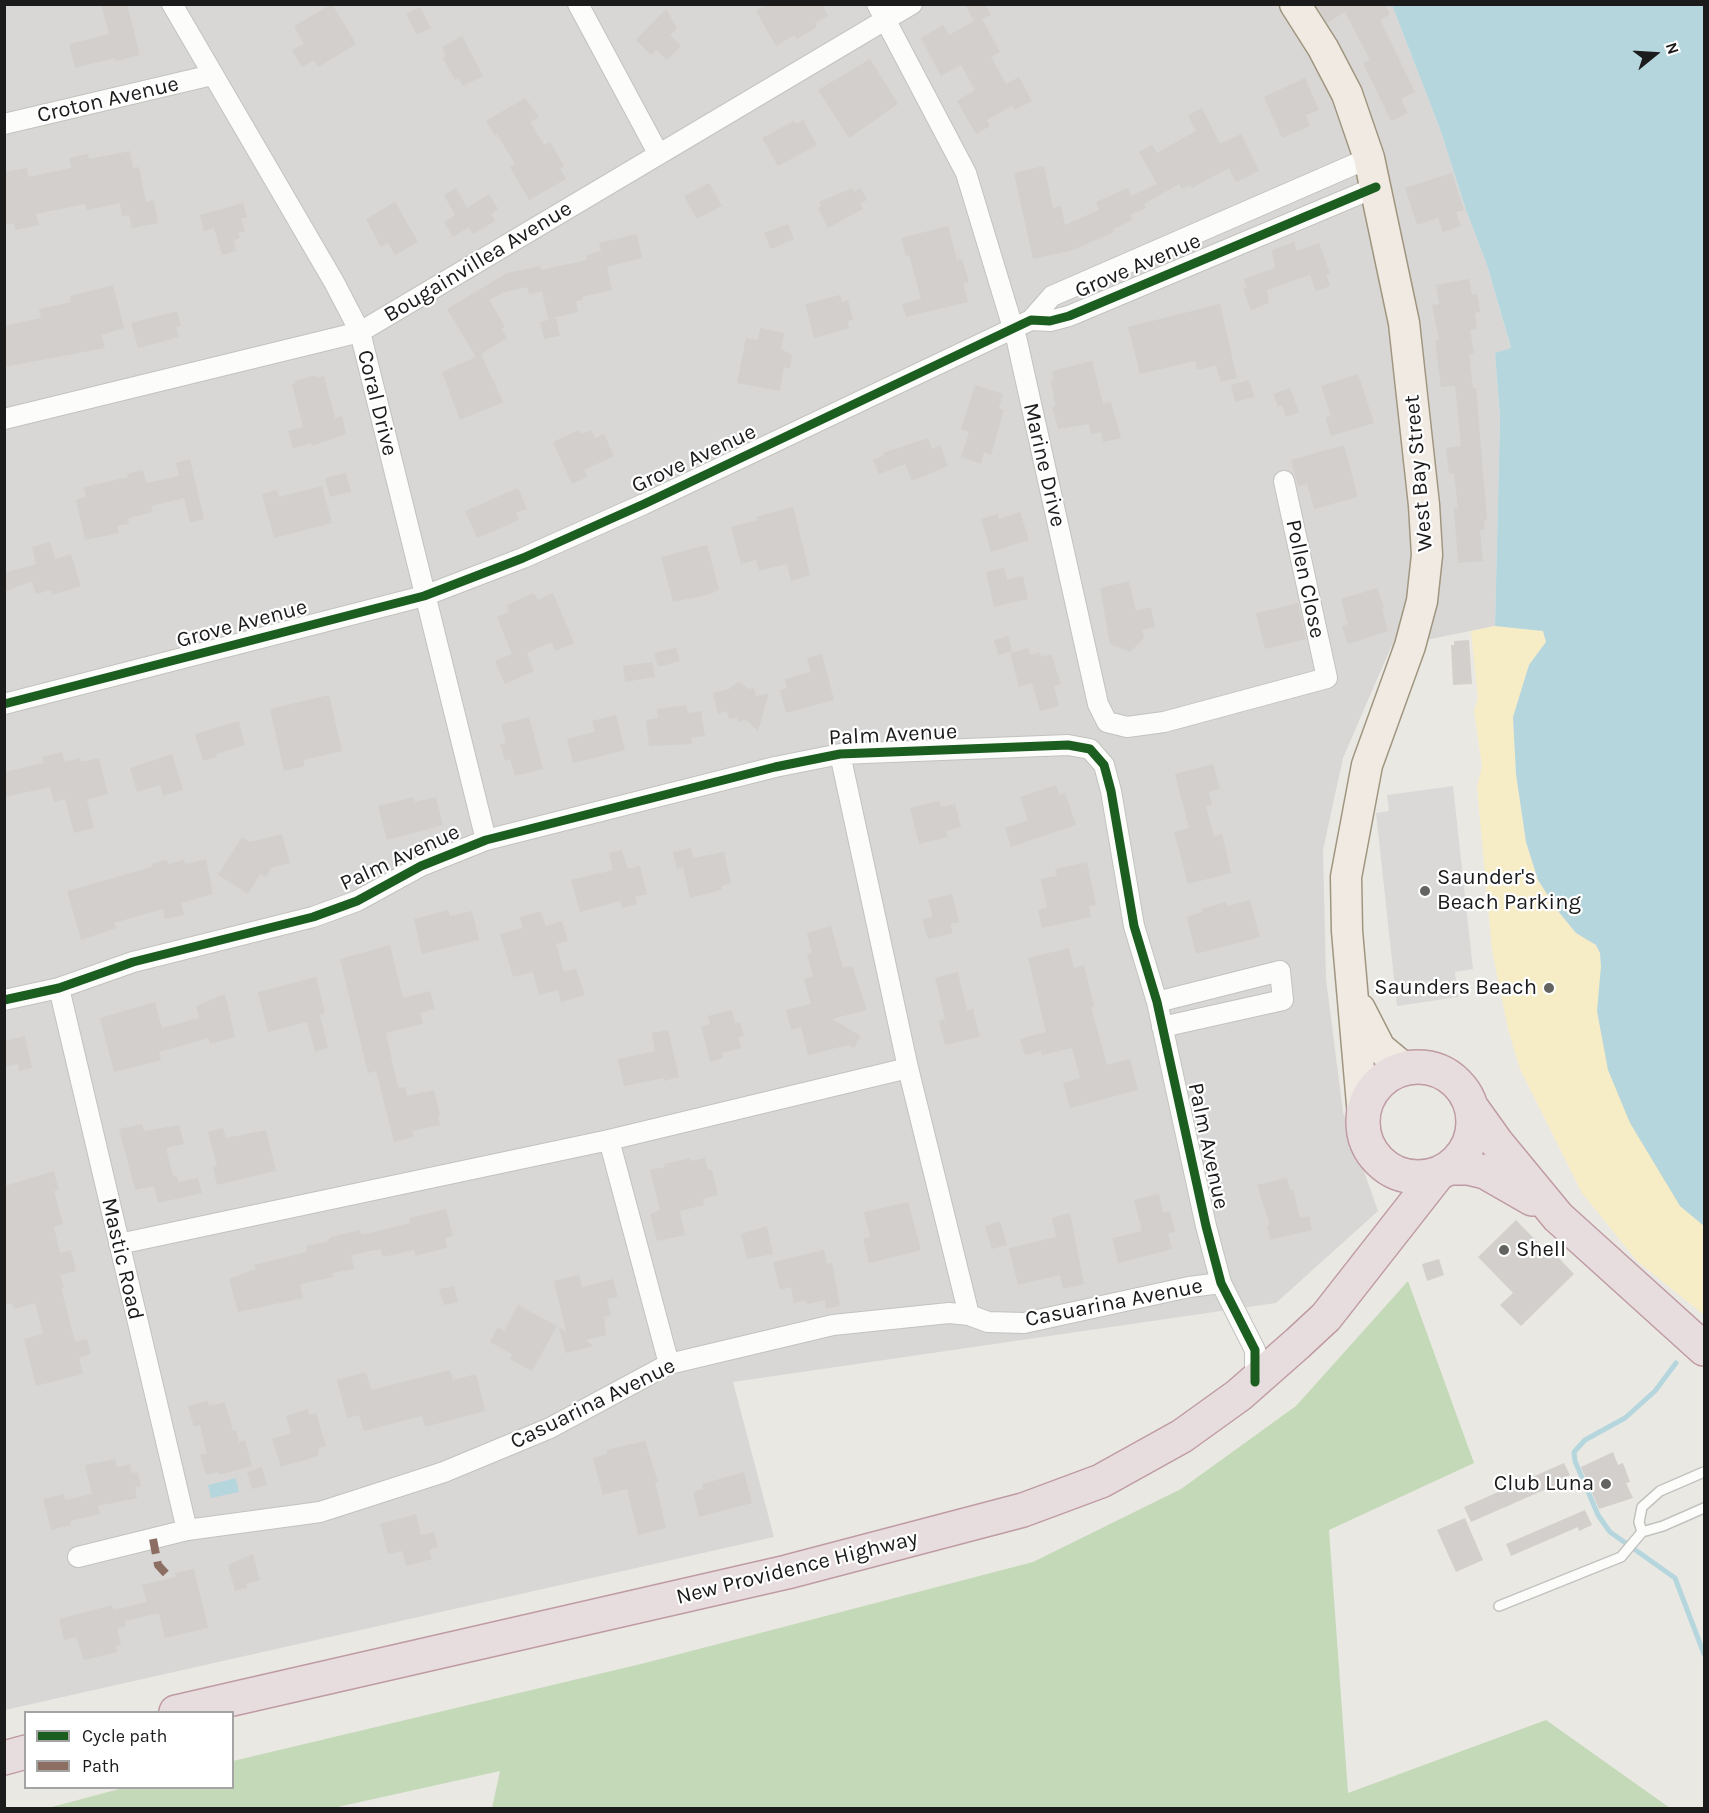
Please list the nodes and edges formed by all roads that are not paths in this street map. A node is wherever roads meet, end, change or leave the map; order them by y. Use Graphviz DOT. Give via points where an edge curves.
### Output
graph roads {
  1 [pos="172,4"];
  2 [pos="578,4"];
  3 [pos="912,4"];
  4 [pos="1295,4"];
  5 [pos="882,12"];
  6 [pos="212,75"];
  7 [pos="4,124"];
  8 [pos="658,153"];
  9 [pos="1369,158"];
  10 [pos="1376,187"];
  11 [pos="1031,320"];
  12 [pos="1012,329"];
  13 [pos="360,332"];
  14 [pos="4,420"];
  15 [pos="1284,481"];
  16 [pos="423,596"];
  17 [pos="1327,678"];
  18 [pos="4,704"];
  19 [pos="840,754"];
  20 [pos="486,840"];
  21 [pos="1351,987"];
  22 [pos="59,988"];
  23 [pos="4,1000"];
  24 [pos="1157,1002"];
  25 [pos="1162,1027"];
  26 [pos="908,1068"];
  27 [pos="1404,1068"];
  28 [pos="1472,1108"];
  29 [pos="1363,1116"];
  30 [pos="609,1140"];
  31 [pos="1389,1170"];
  32 [pos="1444,1171"];
  33 [pos="1558,1217"];
  34 [pos="119,1244"];
  35 [pos="1221,1283"];
  36 [pos="1352,1284"];
  37 [pos="969,1315"];
  38 [pos="1704,1349"];
  39 [pos="1265,1362"];
  40 [pos="669,1364"];
  41 [pos="1704,1472"];
  42 [pos="1704,1508"];
  43 [pos="187,1530"];
  44 [pos="1639,1535"];
  45 [pos="78,1557"];
  46 [pos="1499,1606"];
  47 [pos="185,1711"];
  48 [pos="24,1753"];
  49 [pos="4,1758"];
  1 -- 6 [label="street, Coral Drive"];
  2 -- 8 [label="street"];
  3 -- 5 [label="street, Bougainvillea Avenue"];
  4 -- 9 [label="main road, West Bay Street" via="1347,94"];
  5 -- 8 [label="street, Bougainvillea Avenue"];
  5 -- 12 [label="street, Marine Drive" via="966,173"];
  6 -- 7 [label="street, Croton Avenue"];
  6 -- 13 [label="street, Coral Drive"];
  8 -- 13 [label="street, Bougainvillea Avenue"];
  9 -- 10 [label="main road, West Bay Street"];
  9 -- 11 [label="street, Grove Avenue" via="1052,296"];
  10 -- 11 [label="street, Grove Avenue" via="1069,316"];
  10 -- 21 [label="main road, West Bay Street" via="1404,323 1427,555 1422,601 1410,646 1366,765 1352,837 1346,877"];
  11 -- 12 [label="street, Grove Avenue"];
  12 -- 16 [label="street, Grove Avenue" via="644,504 523,558"];
  12 -- 17 [label="street, Marine Drive" via="1098,704 1107,722 1127,728 1164,722"];
  13 -- 14 [label="street, Bougainvillea Avenue"];
  13 -- 16 [label="street, Coral Drive"];
  15 -- 17 [label="street, Pollen Close"];
  16 -- 18 [label="street, Grove Avenue"];
  16 -- 20 [label="street, Coral Drive"];
  19 -- 20 [label="street, Palm Avenue"];
  19 -- 24 [label="street, Palm Avenue" via="1068,745 1090,749 1104,765 1111,790 1134,926"];
  19 -- 26 [label="street"];
  20 -- 22 [label="street, Palm Avenue" via="421,866 357,901 313,917 133,962"];
  21 -- 27 [label="main road, West Bay Street" via="1380,1048"];
  21 -- 29 [label="main road, West Bay Street"];
  22 -- 23 [label="street, Palm Avenue"];
  22 -- 34 [label="street, Mastic Road"];
  24 -- 25 [label="street, Palm Avenue"];
  24 -- 25 [label="street" via="1280,971 1283,1000"];
  25 -- 35 [label="street, Palm Avenue"];
  26 -- 30 [label="street"];
  26 -- 37 [label="street"];
  27 -- 28 [label="highway" via="1430,1068 1449,1076 1464,1091"];
  27 -- 29 [label="highway" via="1372,1091"];
  28 -- 32 [label="highway" via="1473,1130 1466,1152"];
  28 -- 33 [label="highway"];
  29 -- 31 [label="highway, West Bay Street" via="1371,1152"];
  30 -- 34 [label="street"];
  30 -- 40 [label="street"];
  31 -- 32 [label="highway" via="1418,1178"];
  31 -- 36 [label="highway, New Providence Highway" via="1389,1206"];
  32 -- 33 [label="highway" via="1468,1168 1485,1172"];
  32 -- 36 [label="highway, New Providence Highway"];
  33 -- 38 [label="highway"];
  34 -- 43 [label="street, Mastic Road"];
  35 -- 37 [label="street, Casuarina Avenue" via="1024,1323 988,1322"];
  35 -- 39 [label="street, Palm Avenue"];
  36 -- 39 [label="highway, New Providence Highway" via="1326,1317"];
  37 -- 40 [label="street, Casuarina Avenue" via="833,1325"];
  39 -- 47 [label="highway, New Providence Highway" via="1182,1436 1101,1480 1023,1510 787,1572"];
  40 -- 43 [label="street, Casuarina Avenue" via="550,1428 444,1472 320,1512"];
  41 -- 44 [label="lane" via="1660,1491 1642,1507"];
  42 -- 44 [label="lane"];
  43 -- 45 [label="street, Casuarina Avenue"];
  44 -- 46 [label="lane" via="1621,1557"];
  48 -- 49 [label="highway"];
}
